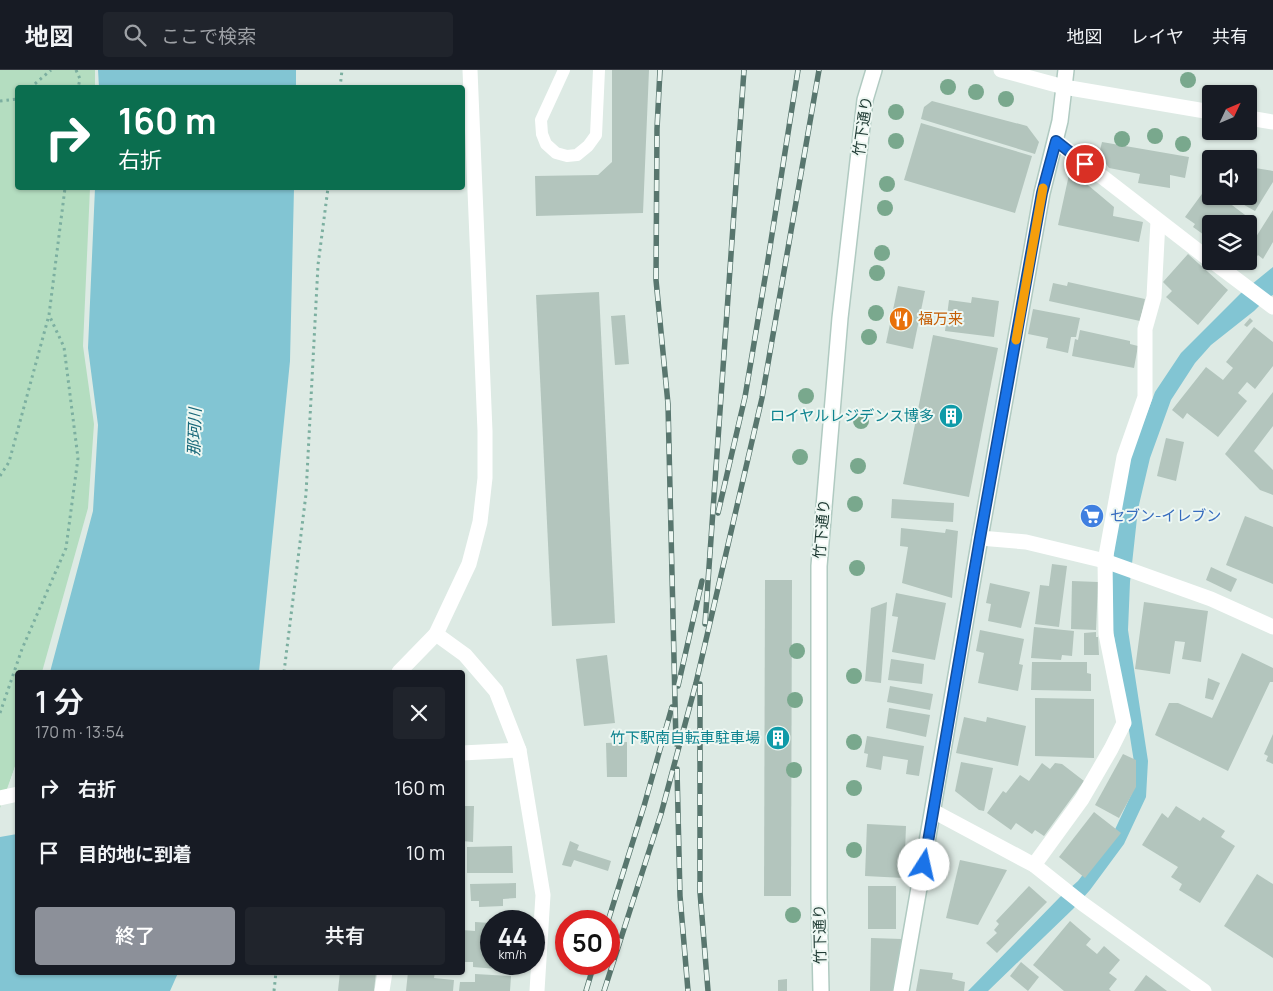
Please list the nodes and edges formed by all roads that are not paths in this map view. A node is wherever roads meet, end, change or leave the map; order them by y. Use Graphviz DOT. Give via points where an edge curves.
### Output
graph roads {
  1 [pos="470,70"];
  2 [pos="564,70"];
  3 [pos="599,70"];
  4 [pos="874,70"];
  5 [pos="1001,70"];
  6 [pos="1066,70"];
  7 [pos="1064,87"];
  8 [pos="1202,110"];
  9 [pos="1258,120"];
  10 [pos="1273,122"];
  11 [pos="1056,141"];
  12 [pos="1158,221"];
  13 [pos="1202,254"];
  14 [pos="1223,270"];
  15 [pos="1273,308"];
  16 [pos="980,538"];
  17 [pos="1105,561"];
  18 [pos="1273,627"];
  19 [pos="436,634"];
  20 [pos="401,670"];
  21 [pos="519,750"];
  22 [pos="465,753"];
  23 [pos="15,795"];
  24 [pos="0,798"];
  25 [pos="934,811"];
  26 [pos="1034,865"];
  27 [pos="384,975"];
  28 [pos="382,991"];
  29 [pos="537,991"];
  30 [pos="821,991"];
  31 [pos="902,991"];
  32 [pos="1204,991"];
  1 -- 19 [label="street" via="485,478 480,522 469,564"];
  2 -- 3 [label="lane" via="541,120 546,144 556,153 567,156 577,155 596,135"];
  4 -- 30 [label="street, 竹下通り" via="865,100 840,318 819,566"];
  5 -- 7 [label="street"];
  6 -- 7 [label="street"];
  7 -- 8 [label="street"];
  7 -- 11 [label="street"];
  9 -- 10 [label="street"];
  11 -- 12 [label="street"];
  11 -- 16 [label="street" via="1042,193"];
  12 -- 13 [label="street"];
  12 -- 17 [label="street" via="1154,297 1146,329 1145,397 1124,457"];
  14 -- 15 [label="street"];
  16 -- 17 [label="street" via="1026,542"];
  16 -- 25 [label="street"];
  17 -- 18 [label="street" via="1211,599"];
  17 -- 26 [label="street" via="1106,634 1124,723 1082,800"];
  19 -- 20 [label="street"];
  19 -- 21 [label="street" via="465,656 496,691"];
  21 -- 22 [label="street"];
  21 -- 29 [label="street" via="543,895"];
  23 -- 24 [label="street"];
  25 -- 26 [label="street"];
  25 -- 31 [label="street"];
  26 -- 32 [label="street"];
  27 -- 28 [label="street"];
}
